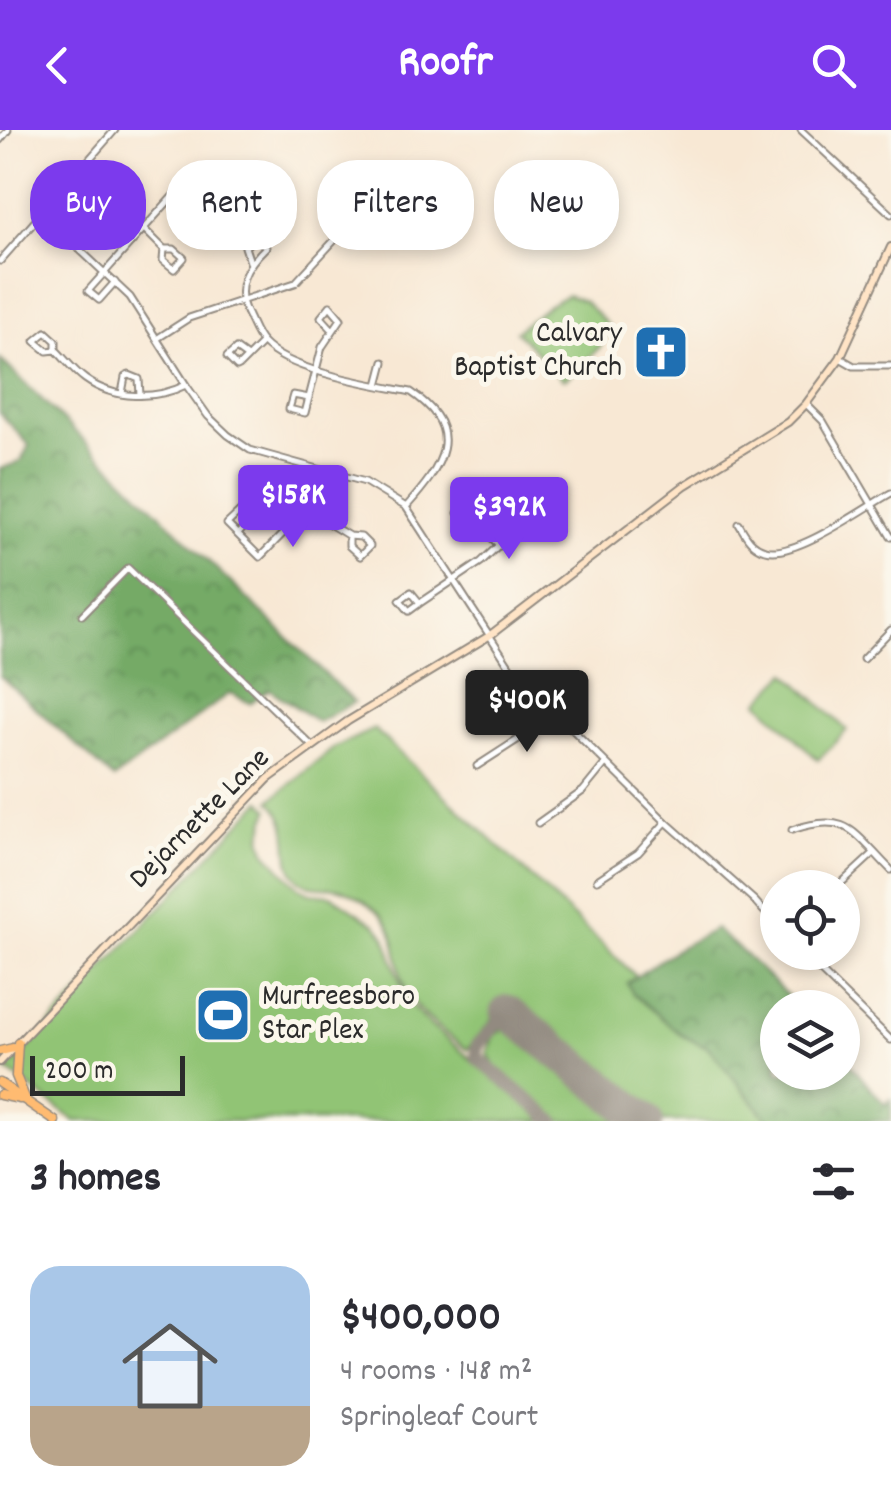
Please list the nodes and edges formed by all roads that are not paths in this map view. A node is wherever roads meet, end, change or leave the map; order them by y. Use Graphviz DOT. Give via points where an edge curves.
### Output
graph roads {
  1 [pos="8,130"];
  2 [pos="115,130"];
  3 [pos="801,130"];
  4 [pos="0,140"];
  5 [pos="87,160"];
  6 [pos="176,193"];
  7 [pos="166,204"];
  8 [pos="891,214"];
  9 [pos="146,225"];
  10 [pos="30,229"];
  11 [pos="146,231"];
  12 [pos="891,248"];
  13 [pos="164,249"];
  14 [pos="81,250"];
  15 [pos="124,250"];
  16 [pos="324,250"];
  17 [pos="0,260"];
  18 [pos="250,262"];
  19 [pos="105,272"];
  20 [pos="115,282"];
  21 [pos="242,303"];
  22 [pos="331,328"];
  23 [pos="158,338"];
  24 [pos="262,342"];
  25 [pos="56,350"];
  26 [pos="247,357"];
  27 [pos="840,358"];
  28 [pos="384,362"];
  29 [pos="891,366"];
  30 [pos="315,371"];
  31 [pos="186,385"];
  32 [pos="378,385"];
  33 [pos="122,394"];
  34 [pos="140,395"];
  35 [pos="308,398"];
  36 [pos="806,404"];
  37 [pos="319,470"];
  38 [pos="891,493"];
  39 [pos="871,504"];
  40 [pos="406,507"];
  41 [pos="305,509"];
  42 [pos="532,514"];
  43 [pos="475,522"];
  44 [pos="739,524"];
  45 [pos="238,534"];
  46 [pos="348,536"];
  47 [pos="891,537"];
  48 [pos="500,546"];
  49 [pos="453,580"];
  50 [pos="420,603"];
  51 [pos="82,615"];
  52 [pos="891,630"];
  53 [pos="488,636"];
  54 [pos="863,659"];
  55 [pos="550,708"];
  56 [pos="311,745"];
  57 [pos="605,764"];
  58 [pos="477,766"];
  59 [pos="666,822"];
  60 [pos="538,823"];
  61 [pos="792,830"];
  62 [pos="874,852"];
  63 [pos="855,870"];
  64 [pos="891,870"];
  65 [pos="596,880"];
  66 [pos="760,907"];
  67 [pos="819,970"];
  68 [pos="891,1040"];
  69 [pos="16,1045"];
  70 [pos="0,1051"];
  71 [pos="0,1062"];
  72 [pos="0,1083"];
  73 [pos="0,1095"];
  74 [pos="26,1100"];
  75 [pos="55,1121"];
  1 -- 4 [label="street"];
  2 -- 5 [label="street"];
  3 -- 8 [label="street"];
  6 -- 6 [label="street" via="193,196 201,187 190,177"];
  7 -- 9 [label="street"];
  10 -- 17 [label="street"];
  11 -- 13 [label="street"];
  12 -- 27 [label="main road, Dejarnette Lane"];
  13 -- 13 [label="street" via="163,260 174,269 184,258"];
  14 -- 19 [label="street"];
  15 -- 19 [label="street"];
  16 -- 21 [label="street" via="294,283"];
  18 -- 18 [label="street" via="266,247 255,237 245,247"];
  18 -- 21 [label="street"];
  19 -- 20 [label="street"];
  19 -- 20 [label="street" via="88,291 99,300"];
  20 -- 23 [label="street"];
  21 -- 23 [label="street" via="190,318"];
  21 -- 24 [label="street"];
  22 -- 30 [label="street"];
  23 -- 31 [label="street"];
  24 -- 26 [label="street"];
  24 -- 30 [label="street"];
  25 -- 33 [label="street" via="81,377"];
  27 -- 29 [label="street" via="854,366"];
  27 -- 36 [label="main road, Dejarnette Lane"];
  28 -- 32 [label="street"];
  30 -- 32 [label="street"];
  30 -- 35 [label="street"];
  31 -- 34 [label="street" via="161,396"];
  31 -- 37 [label="street" via="228,436 250,450"];
  32 -- 40 [label="street" via="422,400 439,420 445,443 438,470"];
  33 -- 34 [label="street"];
  33 -- 34 [label="street" via="130,375 140,379"];
  36 -- 39 [label="street"];
  36 -- 53 [label="main road, Dejarnette Lane" via="766,438 626,528"];
  37 -- 40 [label="street" via="365,482"];
  37 -- 41 [label="street"];
  38 -- 39 [label="street"];
  39 -- 44 [label="street" via="797,547 768,552 749,542"];
  39 -- 47 [label="street"];
  40 -- 49 [label="street"];
  41 -- 45 [label="street" via="260,556"];
  41 -- 46 [label="street"];
  42 -- 42 [label="street" via="542,504 521,484 512,493"];
  42 -- 48 [label="street"];
  43 -- 48 [label="street"];
  45 -- 45 [label="street" via="256,516 244,508 228,524"];
  46 -- 46 [label="street" via="360,556 370,546 361,537"];
  48 -- 49 [label="street"];
  49 -- 50 [label="street"];
  49 -- 53 [label="street"];
  51 -- 56 [label="street" via="128,568"];
  52 -- 54 [label="street"];
  53 -- 55 [label="street"];
  53 -- 56 [label="main road, Dejarnette Lane"];
  55 -- 57 [label="street"];
  55 -- 58 [label="street" via="525,735"];
  56 -- 69 [label="main road, Dejarnette Lane" via="268,779"];
  57 -- 59 [label="street"];
  57 -- 60 [label="street" via="584,791"];
  59 -- 65 [label="street" via="638,853"];
  59 -- 66 [label="street"];
  61 -- 62 [label="street" via="820,821 844,824"];
  62 -- 63 [label="street"];
  62 -- 64 [label="street"];
  67 -- 68 [label="street"];
  69 -- 70 [label="main road"];
  69 -- 71 [label="main road, Dejarnette Lane"];
  69 -- 74 [label="main road" via="16,1076"];
  72 -- 74 [label="main road"];
  73 -- 74 [label="main road"];
  74 -- 75 [label="main road"];
}
